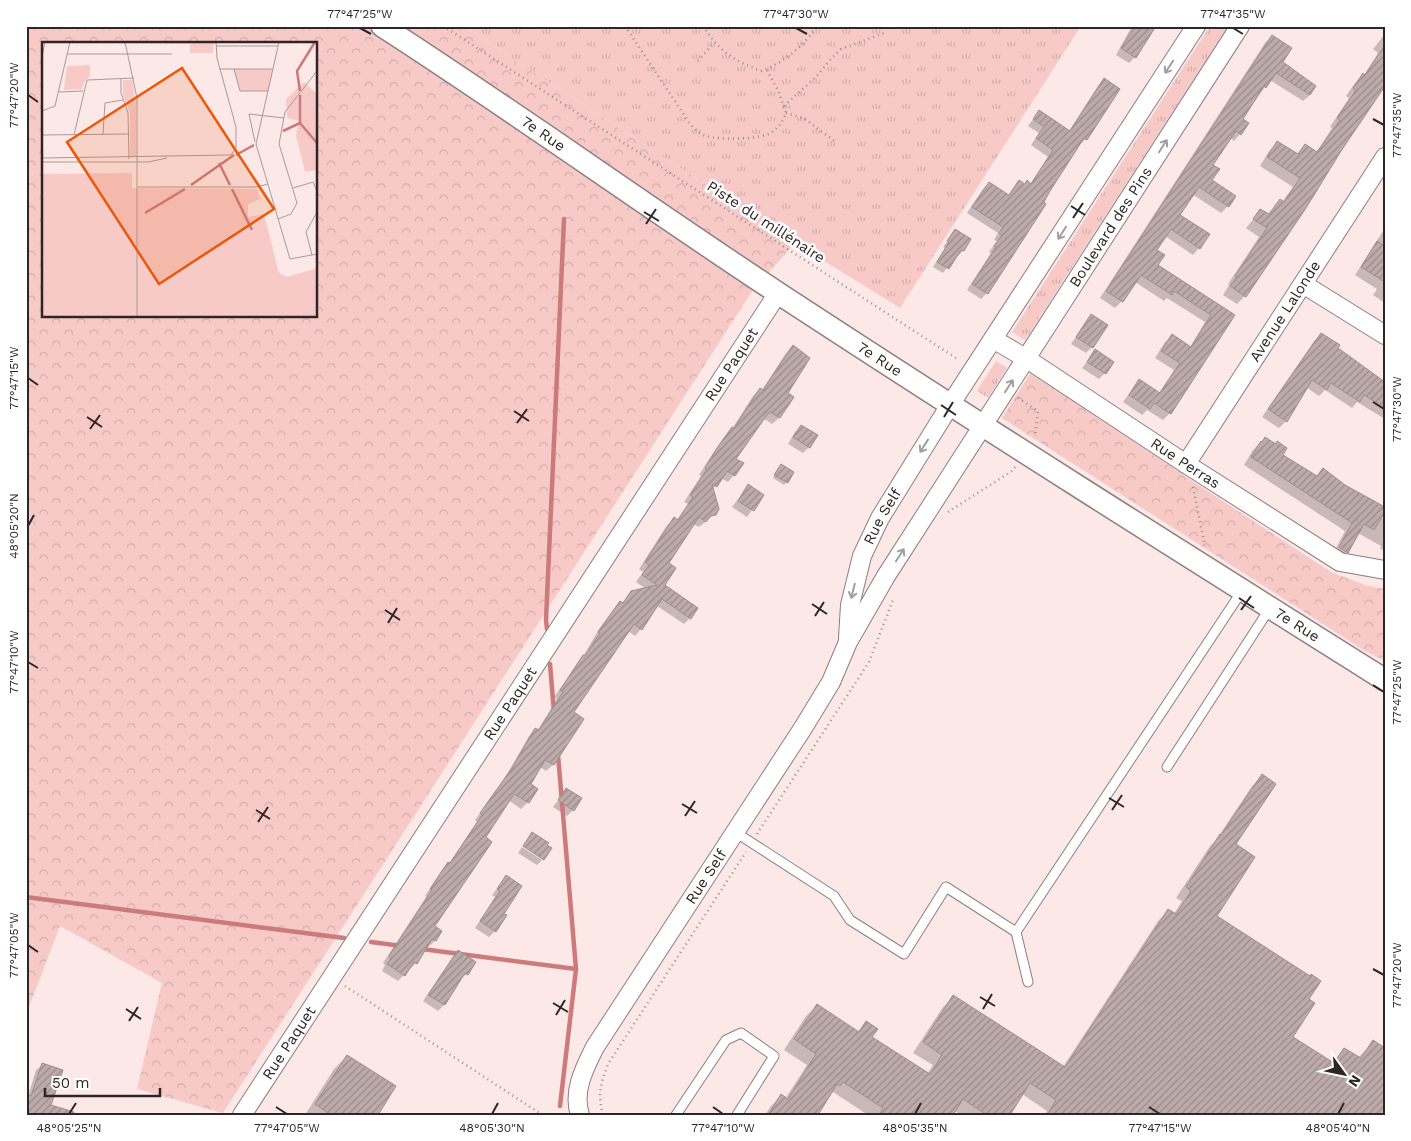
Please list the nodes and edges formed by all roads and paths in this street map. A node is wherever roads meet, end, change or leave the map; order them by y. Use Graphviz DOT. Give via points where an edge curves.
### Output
graph roads {
  1 [pos="382,26"];
  2 [pos="443,26"];
  3 [pos="625,26"];
  4 [pos="703,26"];
  5 [pos="817,26"];
  6 [pos="1196,26"];
  7 [pos="1240,26"];
  8 [pos="887,32"];
  9 [pos="714,43"];
  10 [pos="698,61"];
  11 [pos="766,69"];
  12 [pos="784,106"];
  13 [pos="786,113"];
  14 [pos="837,143"];
  15 [pos="1385,157"];
  16 [pos="1303,284"];
  17 [pos="778,293"];
  18 [pos="1385,335"];
  19 [pos="993,339"];
  20 [pos="1027,359"];
  21 [pos="974,370"];
  22 [pos="1006,390"];
  23 [pos="950,405"];
  24 [pos="983,427"];
  25 [pos="1025,453"];
  26 [pos="1186,464"];
  27 [pos="1208,569"];
  28 [pos="1385,570"];
  29 [pos="1242,591"];
  30 [pos="1270,608"];
  31 [pos="848,642"];
  32 [pos="1385,680"];
  33 [pos="1168,767"];
  34 [pos="735,832"];
  35 [pos="1016,932"];
  36 [pos="332,978"];
  37 [pos="1028,982"];
  38 [pos="608,1064"];
  39 [pos="242,1115"];
  40 [pos="546,1115"];
  41 [pos="580,1115"];
  42 [pos="603,1115"];
  43 [pos="676,1115"];
  44 [pos="736,1115"];
  1 -- 17 [label="street, 7e Rue"];
  2 -- 21 [label="path, Piste du millénaire"];
  3 -- 13 [label="path" via="675,104 700,133 708,137 752,139 771,134"];
  4 -- 9 [label="path"];
  5 -- 11 [label="path" via="802,45"];
  6 -- 19 [label="street, one-way"];
  20 -- 7 [label="street, Boulevard des Pins, one-way"];
  8 -- 12 [label="path" via="842,49"];
  9 -- 10 [label="path"];
  9 -- 11 [label="path" via="745,65 762,71"];
  11 -- 12 [label="path"];
  12 -- 13 [label="path"];
  13 -- 14 [label="path" via="804,119"];
  15 -- 16 [label="street, Avenue Lalonde"];
  16 -- 18 [label="street"];
  16 -- 26 [label="street, Avenue Lalonde"];
  17 -- 23 [label="street, 7e Rue"];
  17 -- 36 [label="street, Rue Paquet"];
  19 -- 20 [label="street, Rue Perras"];
  19 -- 21 [label="street"];
  22 -- 20 [label="street, Boulevard des Pins, one-way"];
  20 -- 26 [label="street, Rue Perras"];
  21 -- 23 [label="street"];
  22 -- 24 [label="street, Boulevard des Pins"];
  22 -- 25 [label="path" via="1038,411 1035,438"];
  23 -- 24 [label="street, 7e Rue"];
  23 -- 31 [label="street, Rue Self, one-way" via="880,518 862,556 850,605"];
  24 -- 25 [label="street, 7e Rue"];
  31 -- 24 [label="street, Rue Self, one-way" via="886,576"];
  25 -- 27 [label="street, 7e Rue"];
  26 -- 27 [label="path"];
  26 -- 28 [label="street, Rue Perras" via="1340,562"];
  27 -- 29 [label="street, 7e Rue"];
  29 -- 30 [label="street, 7e Rue"];
  29 -- 35 [label="lane"];
  30 -- 32 [label="street, 7e Rue"];
  30 -- 33 [label="lane"];
  31 -- 34 [label="street, Rue Self" via="831,682"];
  34 -- 35 [label="lane" via="834,896 850,920 904,954 946,887"];
  34 -- 41 [label="street, Rue Self" via="595,1047 582,1073 578,1092"];
  35 -- 37 [label="lane"];
  36 -- 39 [label="street, Rue Paquet"];
  36 -- 40 [label="path"];
  38 -- 42 [label="path" via="600,1088"];
  43 -- 44 [label="lane" via="726,1040 741,1033 774,1056"];
}
